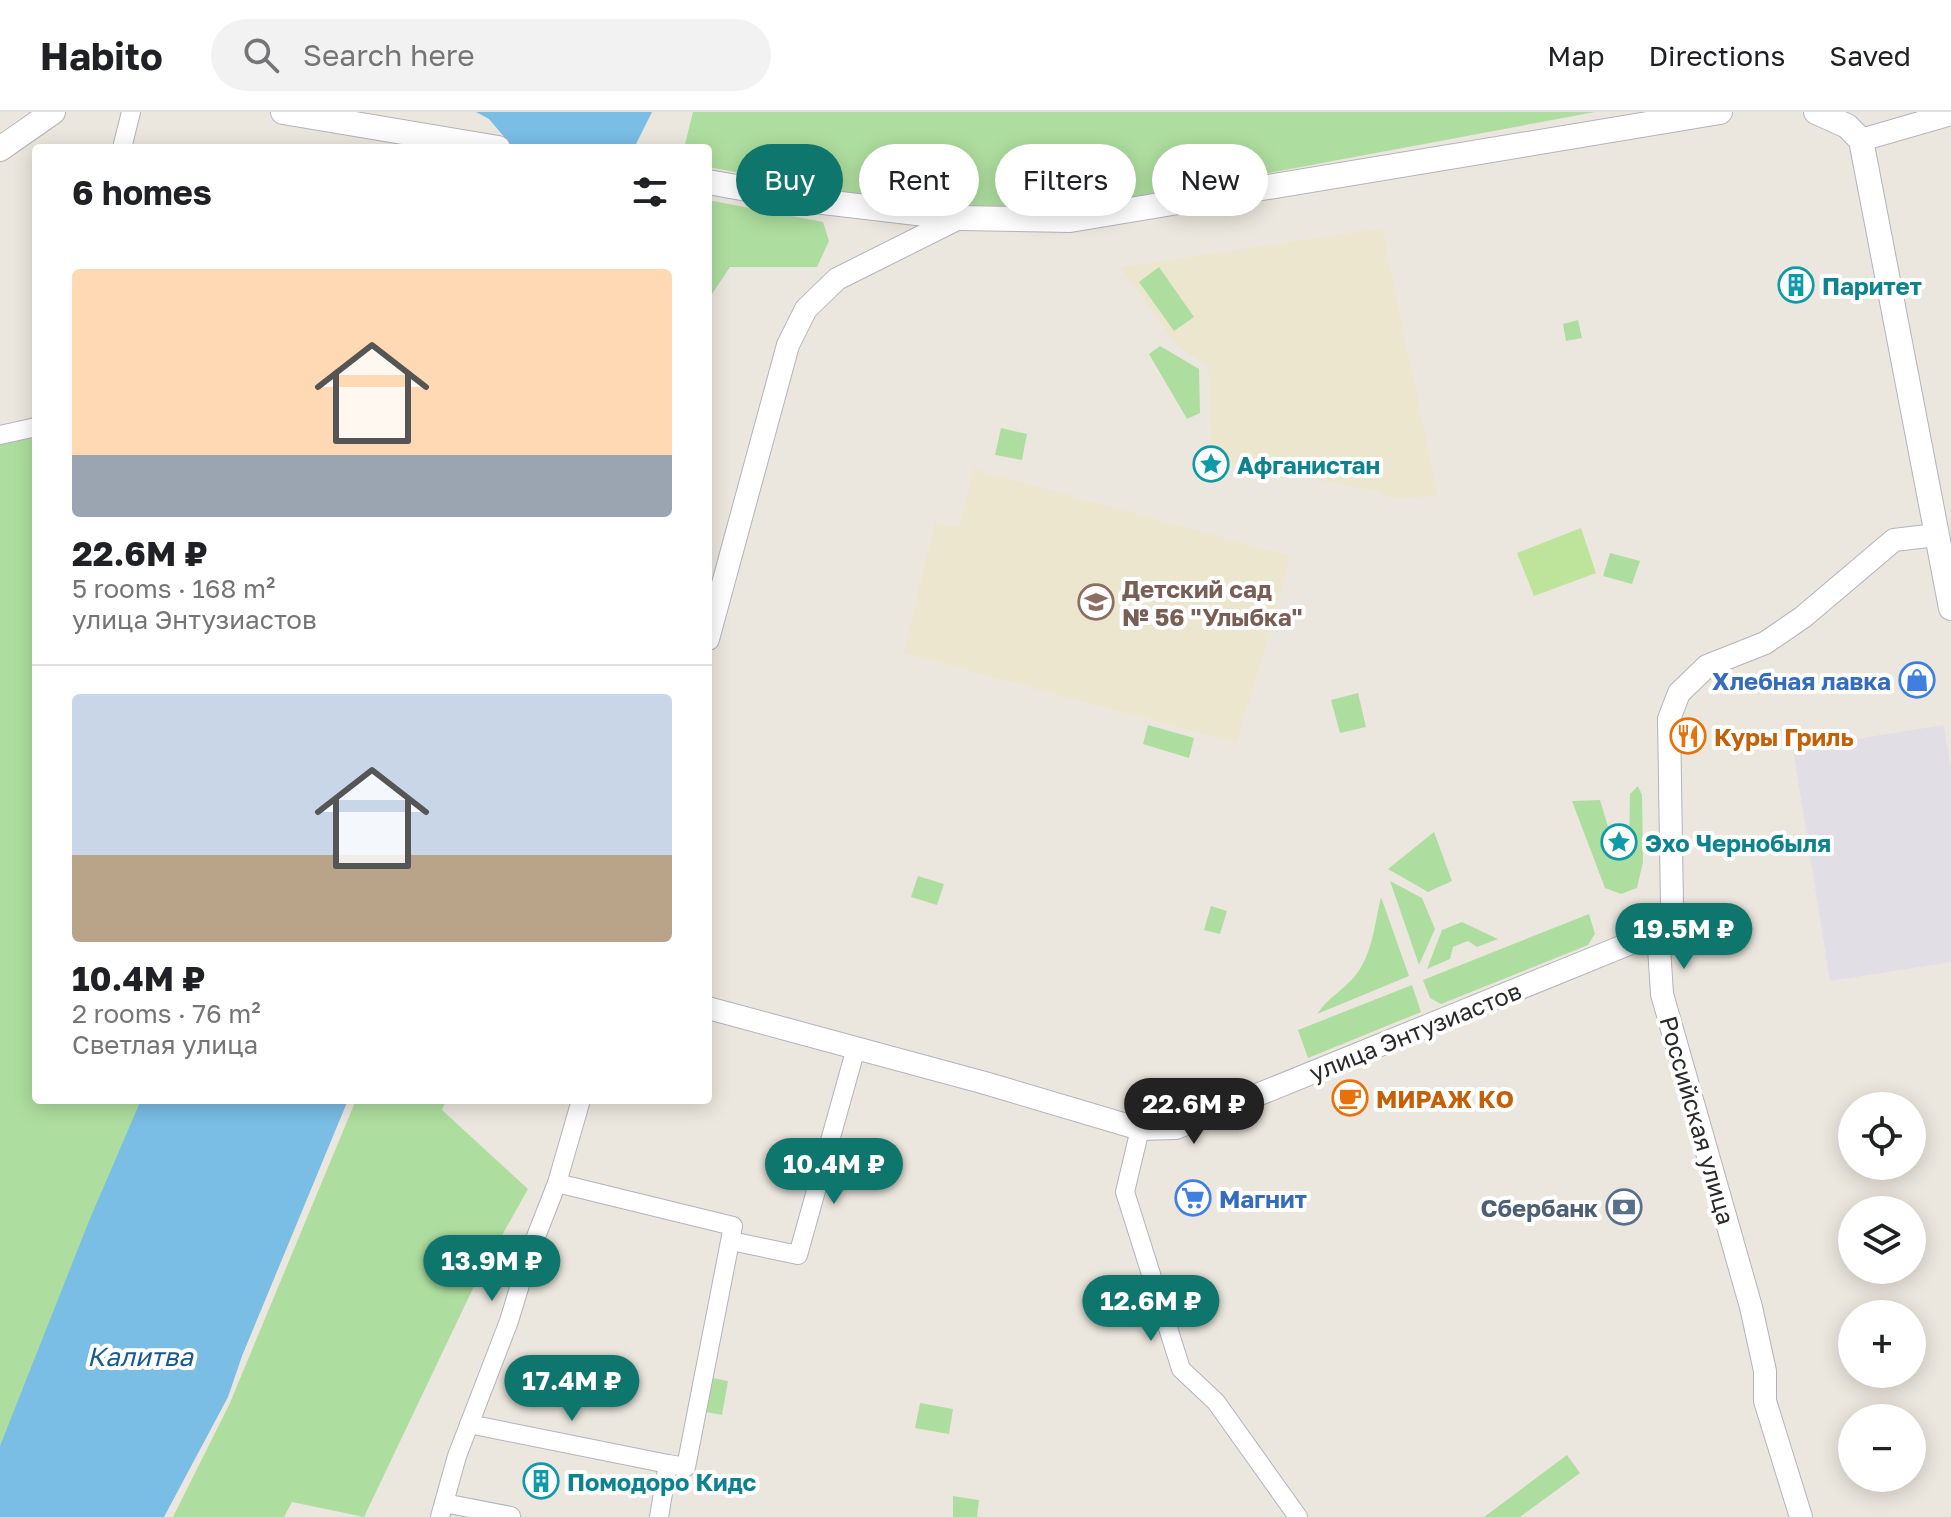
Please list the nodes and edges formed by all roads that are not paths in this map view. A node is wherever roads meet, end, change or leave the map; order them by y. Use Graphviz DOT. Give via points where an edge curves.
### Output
graph roads {
  1 [pos="53,112"];
  2 [pos="131,112"];
  3 [pos="283,112"];
  4 [pos="1720,112"];
  5 [pos="1816,112"];
  6 [pos="1951,114"];
  7 [pos="1851,126"];
  8 [pos="123,144"];
  9 [pos="473,144"];
  10 [pos="0,149"];
  11 [pos="712,183"];
  12 [pos="959,218"];
  13 [pos="32,428"];
  14 [pos="0,435"];
  15 [pos="1936,535"];
  16 [pos="1951,608"];
  17 [pos="712,624"];
  18 [pos="1658,932"];
  19 [pos="712,1009"];
  20 [pos="856,1048"];
  21 [pos="580,1104"];
  22 [pos="1140,1129"];
  23 [pos="557,1183"];
  24 [pos="731,1241"];
  25 [pos="469,1424"];
  26 [pos="677,1466"];
  27 [pos="442,1510"];
  28 [pos="511,1516"];
  29 [pos="659,1517"];
  30 [pos="1298,1517"];
  31 [pos="1801,1517"];
  1 -- 10 [label="main road"];
  2 -- 8 [label="street"];
  3 -- 9 [label="main road"];
  4 -- 12 [label="main road" via="1070,220"];
  5 -- 7 [label="main road"];
  6 -- 7 [label="street"];
  7 -- 15 [label="main road"];
  11 -- 12 [label="main road"];
  12 -- 17 [label="street" via="837,279 806,309 788,345"];
  13 -- 14 [label="street"];
  15 -- 16 [label="main road"];
  15 -- 18 [label="street, Российская улица" via="1894,540 1803,617 1765,643 1707,666 1679,693 1669,719 1672,906"];
  18 -- 22 [label="street, улица Энтузиастов" via="1176,1128"];
  18 -- 31 [label="street, Российская улица" via="1662,994 1751,1307 1765,1371 1765,1401"];
  19 -- 20 [label="street, улица Энтузиастов"];
  20 -- 22 [label="street, улица Энтузиастов"];
  20 -- 24 [label="street" via="798,1255"];
  21 -- 23 [label="street"];
  22 -- 30 [label="street" via="1125,1192 1181,1369 1216,1402"];
  23 -- 24 [label="street" via="733,1226"];
  23 -- 25 [label="street"];
  24 -- 26 [label="street"];
  25 -- 26 [label="street"];
  25 -- 27 [label="street"];
  26 -- 29 [label="street"];
  27 -- 28 [label="street"];
}
